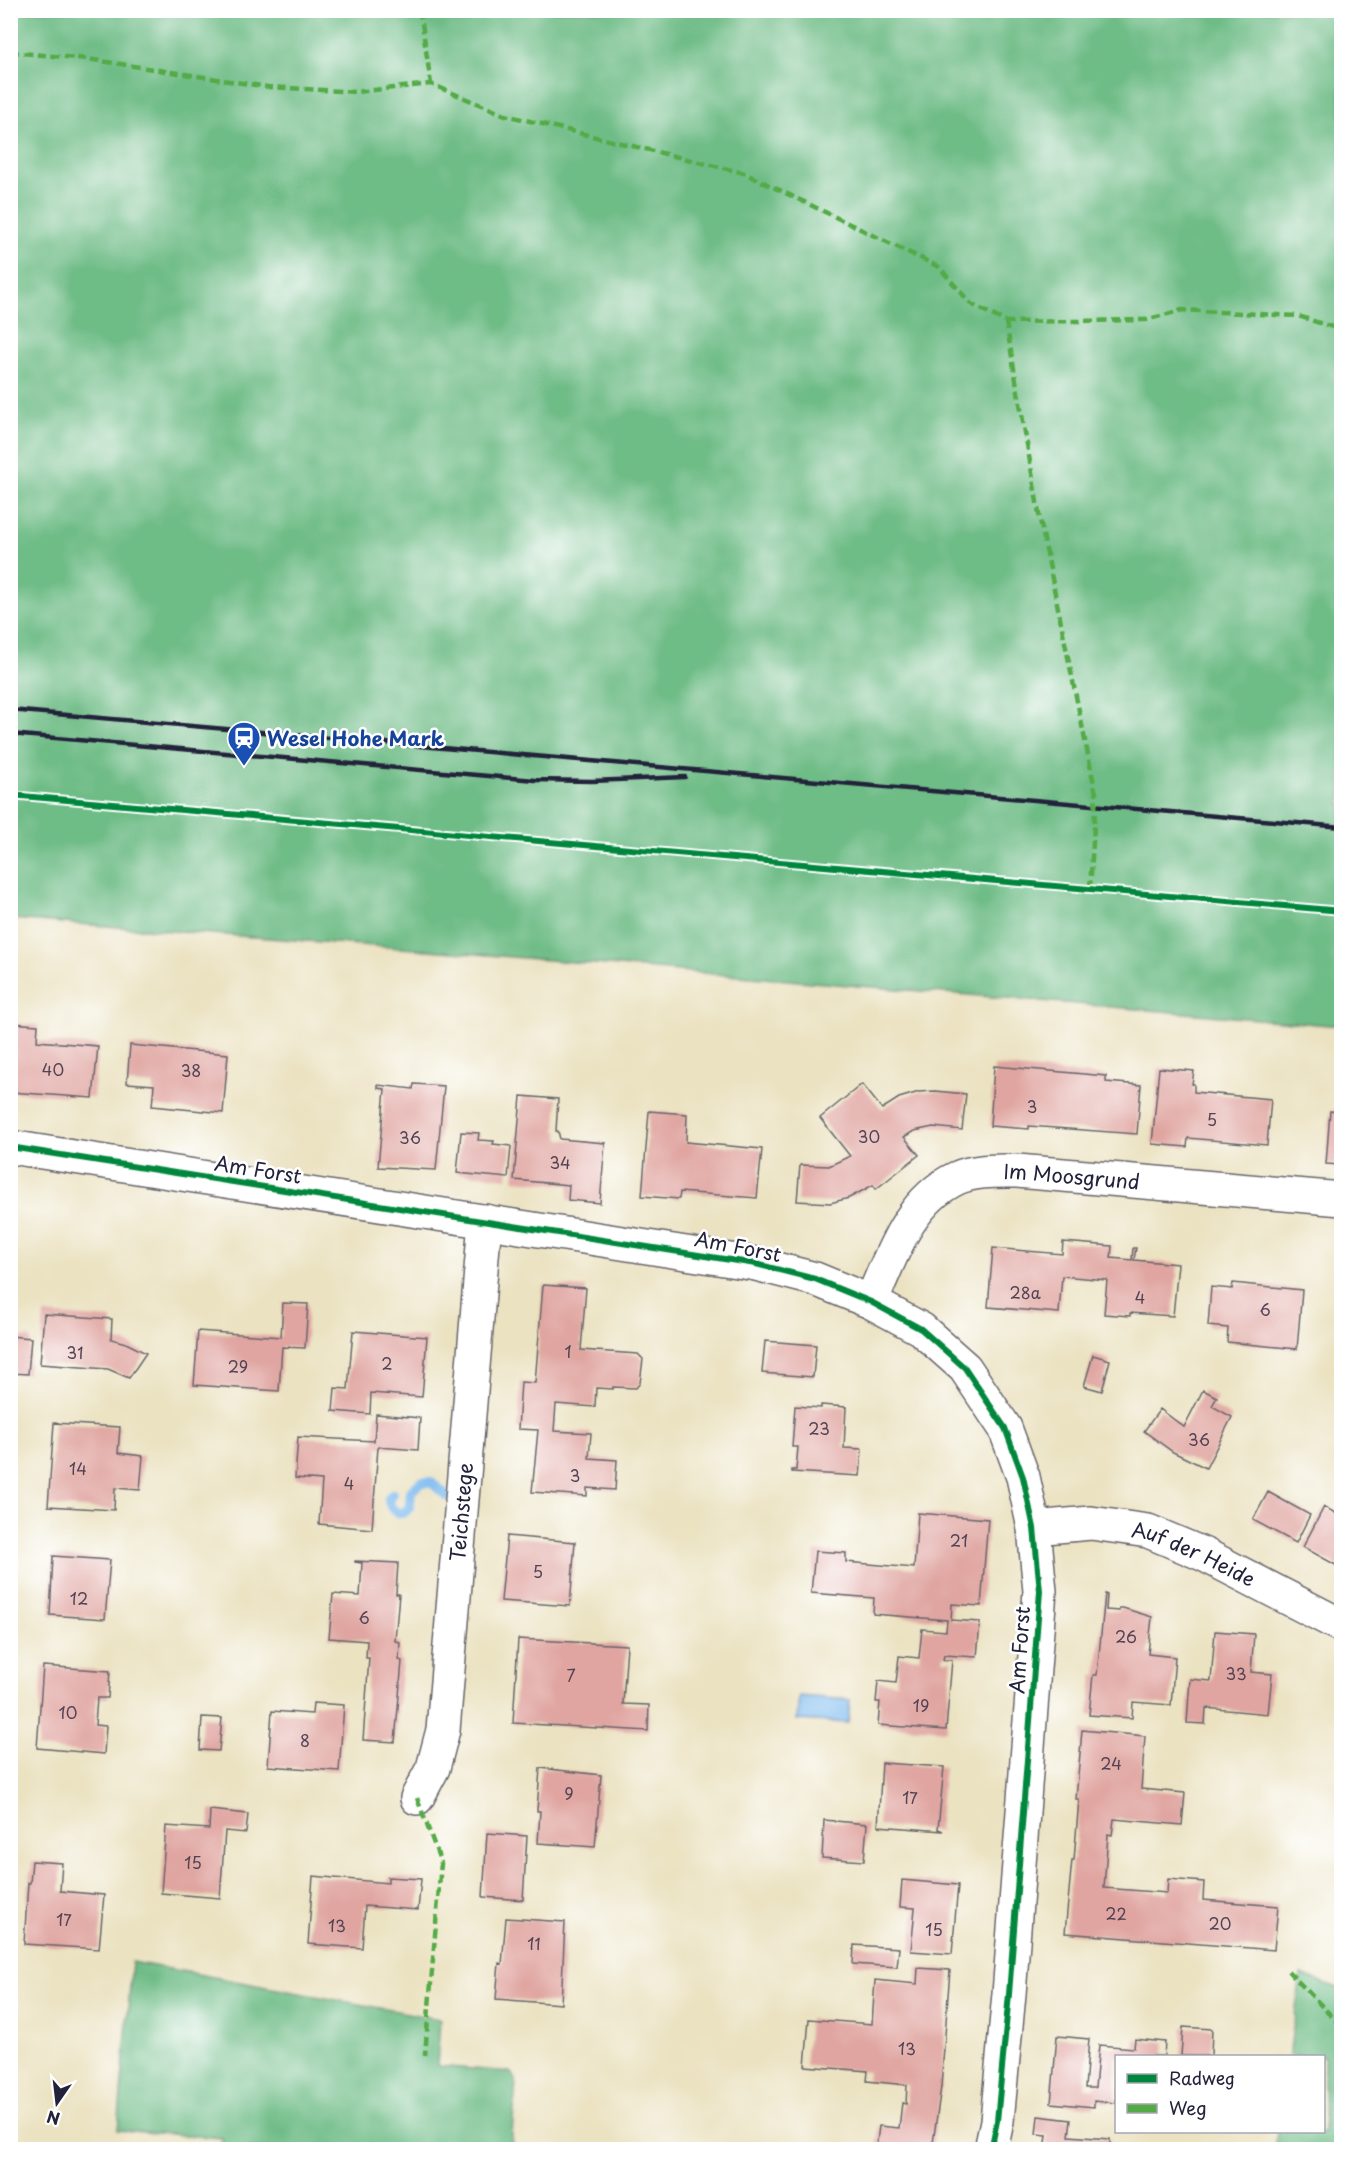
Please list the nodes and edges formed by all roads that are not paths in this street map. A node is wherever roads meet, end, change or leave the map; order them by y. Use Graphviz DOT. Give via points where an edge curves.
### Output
graph roads {
  1 [pos="10,1147"];
  2 [pos="1341,1199"];
  3 [pos="485,1221"];
  4 [pos="871,1302"];
  5 [pos="1034,1528"];
  6 [pos="1341,1626"];
  7 [pos="417,1798"];
  8 [pos="991,2150"];
  1 -- 3 [label="street, Am Forst"];
  2 -- 4 [label="street, Im Moosgrund" via="1017,1171 958,1177 937,1191 908,1223"];
  3 -- 4 [label="street, Am Forst" via="756,1264 815,1280"];
  3 -- 7 [label="street, Teichstege" via="443,1730 433,1768"];
  4 -- 5 [label="street, Am Forst" via="921,1329 965,1368 1005,1428 1023,1477"];
  5 -- 6 [label="street, Auf der Heide" via="1091,1523 1148,1531 1205,1555"];
  5 -- 8 [label="street, Am Forst" via="1040,1591 1036,1662 998,2121"];
}
